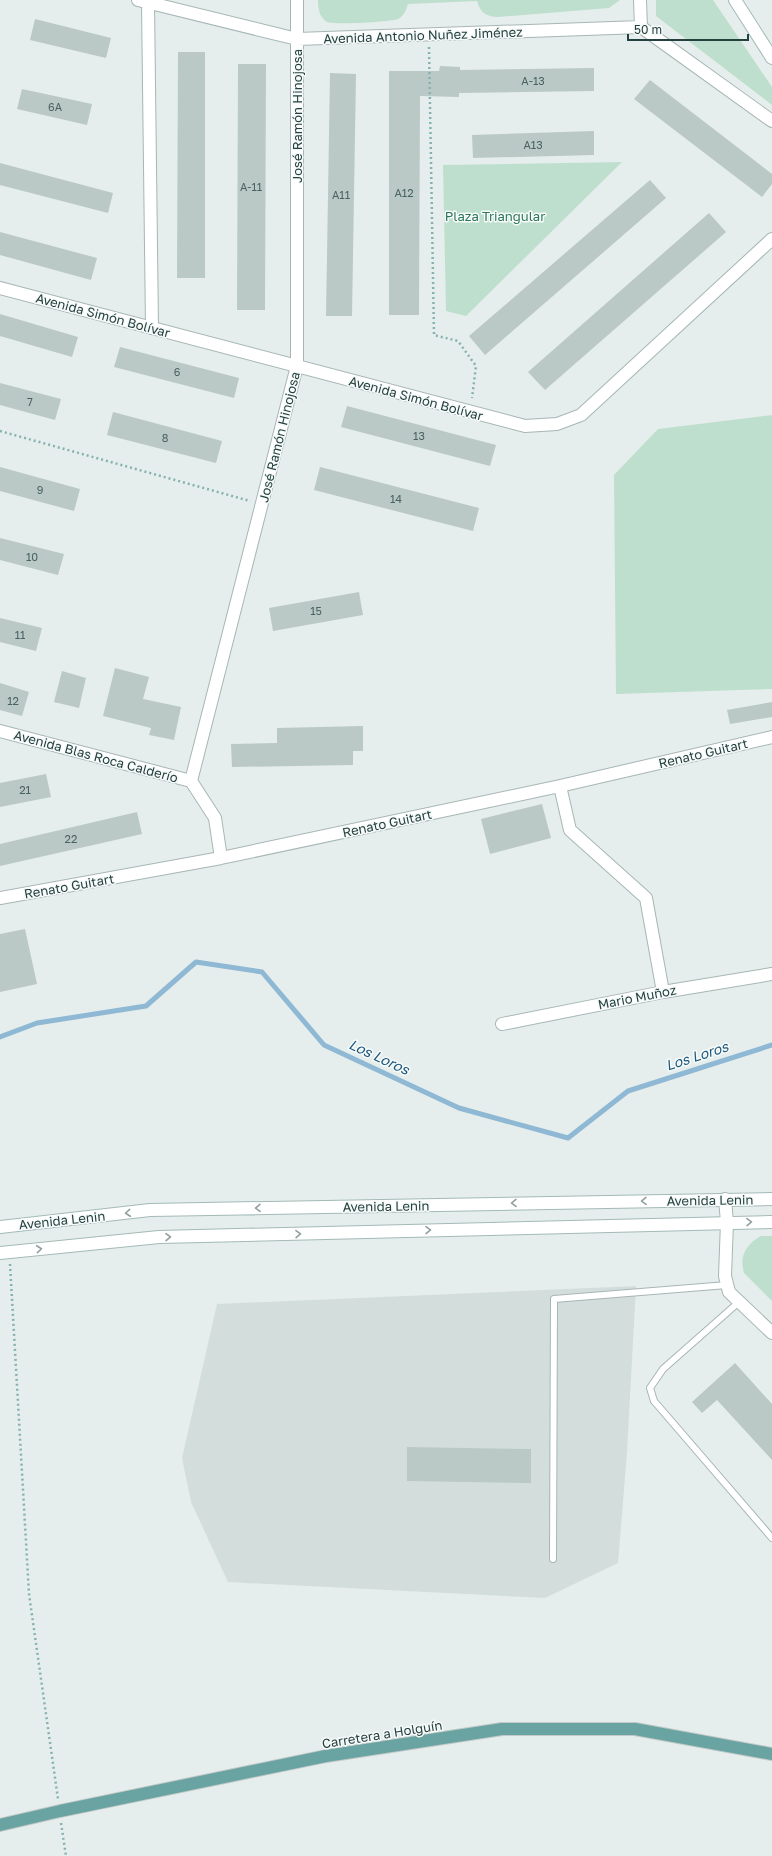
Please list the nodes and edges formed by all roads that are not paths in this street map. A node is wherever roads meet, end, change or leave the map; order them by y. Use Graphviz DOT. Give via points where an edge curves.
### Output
graph roads {
  1 [pos="297,0"];
  2 [pos="640,0"];
  3 [pos="735,0"];
  4 [pos="143,1"];
  5 [pos="641,27"];
  6 [pos="297,39"];
  7 [pos="772,58"];
  8 [pos="772,120"];
  9 [pos="772,239"];
  10 [pos="0,288"];
  11 [pos="152,328"];
  12 [pos="297,366"];
  13 [pos="0,731"];
  14 [pos="772,737"];
  15 [pos="191,781"];
  16 [pos="560,786"];
  17 [pos="221,858"];
  18 [pos="0,898"];
  19 [pos="772,974"];
  20 [pos="663,992"];
  21 [pos="502,1024"];
  22 [pos="724,1199"];
  23 [pos="772,1199"];
  24 [pos="727,1222"];
  25 [pos="772,1222"];
  26 [pos="0,1227"];
  27 [pos="4,1252"];
  28 [pos="727,1285"];
  29 [pos="739,1302"];
  30 [pos="772,1333"];
  31 [pos="772,1538"];
  32 [pos="553,1560"];
  33 [pos="772,1754"];
  34 [pos="0,1825"];
  1 -- 6 [label="street, José Ramón Hinojosa"];
  2 -- 5 [label="street"];
  3 -- 7 [label="street"];
  4 -- 6 [label="street, Avenida Antonio Nuñez Jiménez"];
  4 -- 11 [label="street"];
  5 -- 6 [label="street, Avenida Antonio Nuñez Jiménez"];
  5 -- 8 [label="street"];
  6 -- 12 [label="street, José Ramón Hinojosa"];
  9 -- 12 [label="street, Avenida Simón Bolívar" via="581,415 557,424 525,426"];
  10 -- 11 [label="street, Avenida Simón Bolívar"];
  11 -- 12 [label="street, Avenida Simón Bolívar"];
  12 -- 15 [label="street, José Ramón Hinojosa"];
  13 -- 15 [label="street, Avenida Blas Roca Calderío"];
  14 -- 16 [label="street, Renato Guitart"];
  15 -- 17 [label="street" via="215,818"];
  16 -- 17 [label="street, Renato Guitart"];
  16 -- 20 [label="street" via="570,830 646,898"];
  17 -- 18 [label="street, Renato Guitart"];
  19 -- 20 [label="street, Mario Muñoz"];
  20 -- 21 [label="street, Mario Muñoz"];
  22 -- 23 [label="street, Avenida Lenin"];
  22 -- 24 [label="street"];
  22 -- 26 [label="street, Avenida Lenin, one-way" via="150,1210"];
  24 -- 25 [label="street, Avenida Lenin, one-way"];
  27 -- 24 [label="street, Avenida Lenin, one-way" via="159,1237"];
  24 -- 28 [label="street"];
  28 -- 29 [label="street" via="729,1292"];
  28 -- 32 [label="lane" via="554,1299"];
  29 -- 30 [label="street"];
  29 -- 31 [label="lane" via="663,1369 650,1388 654,1401"];
  33 -- 34 [label="main road, Carretera a Holguín" via="635,1729 502,1728 326,1756"];
}
